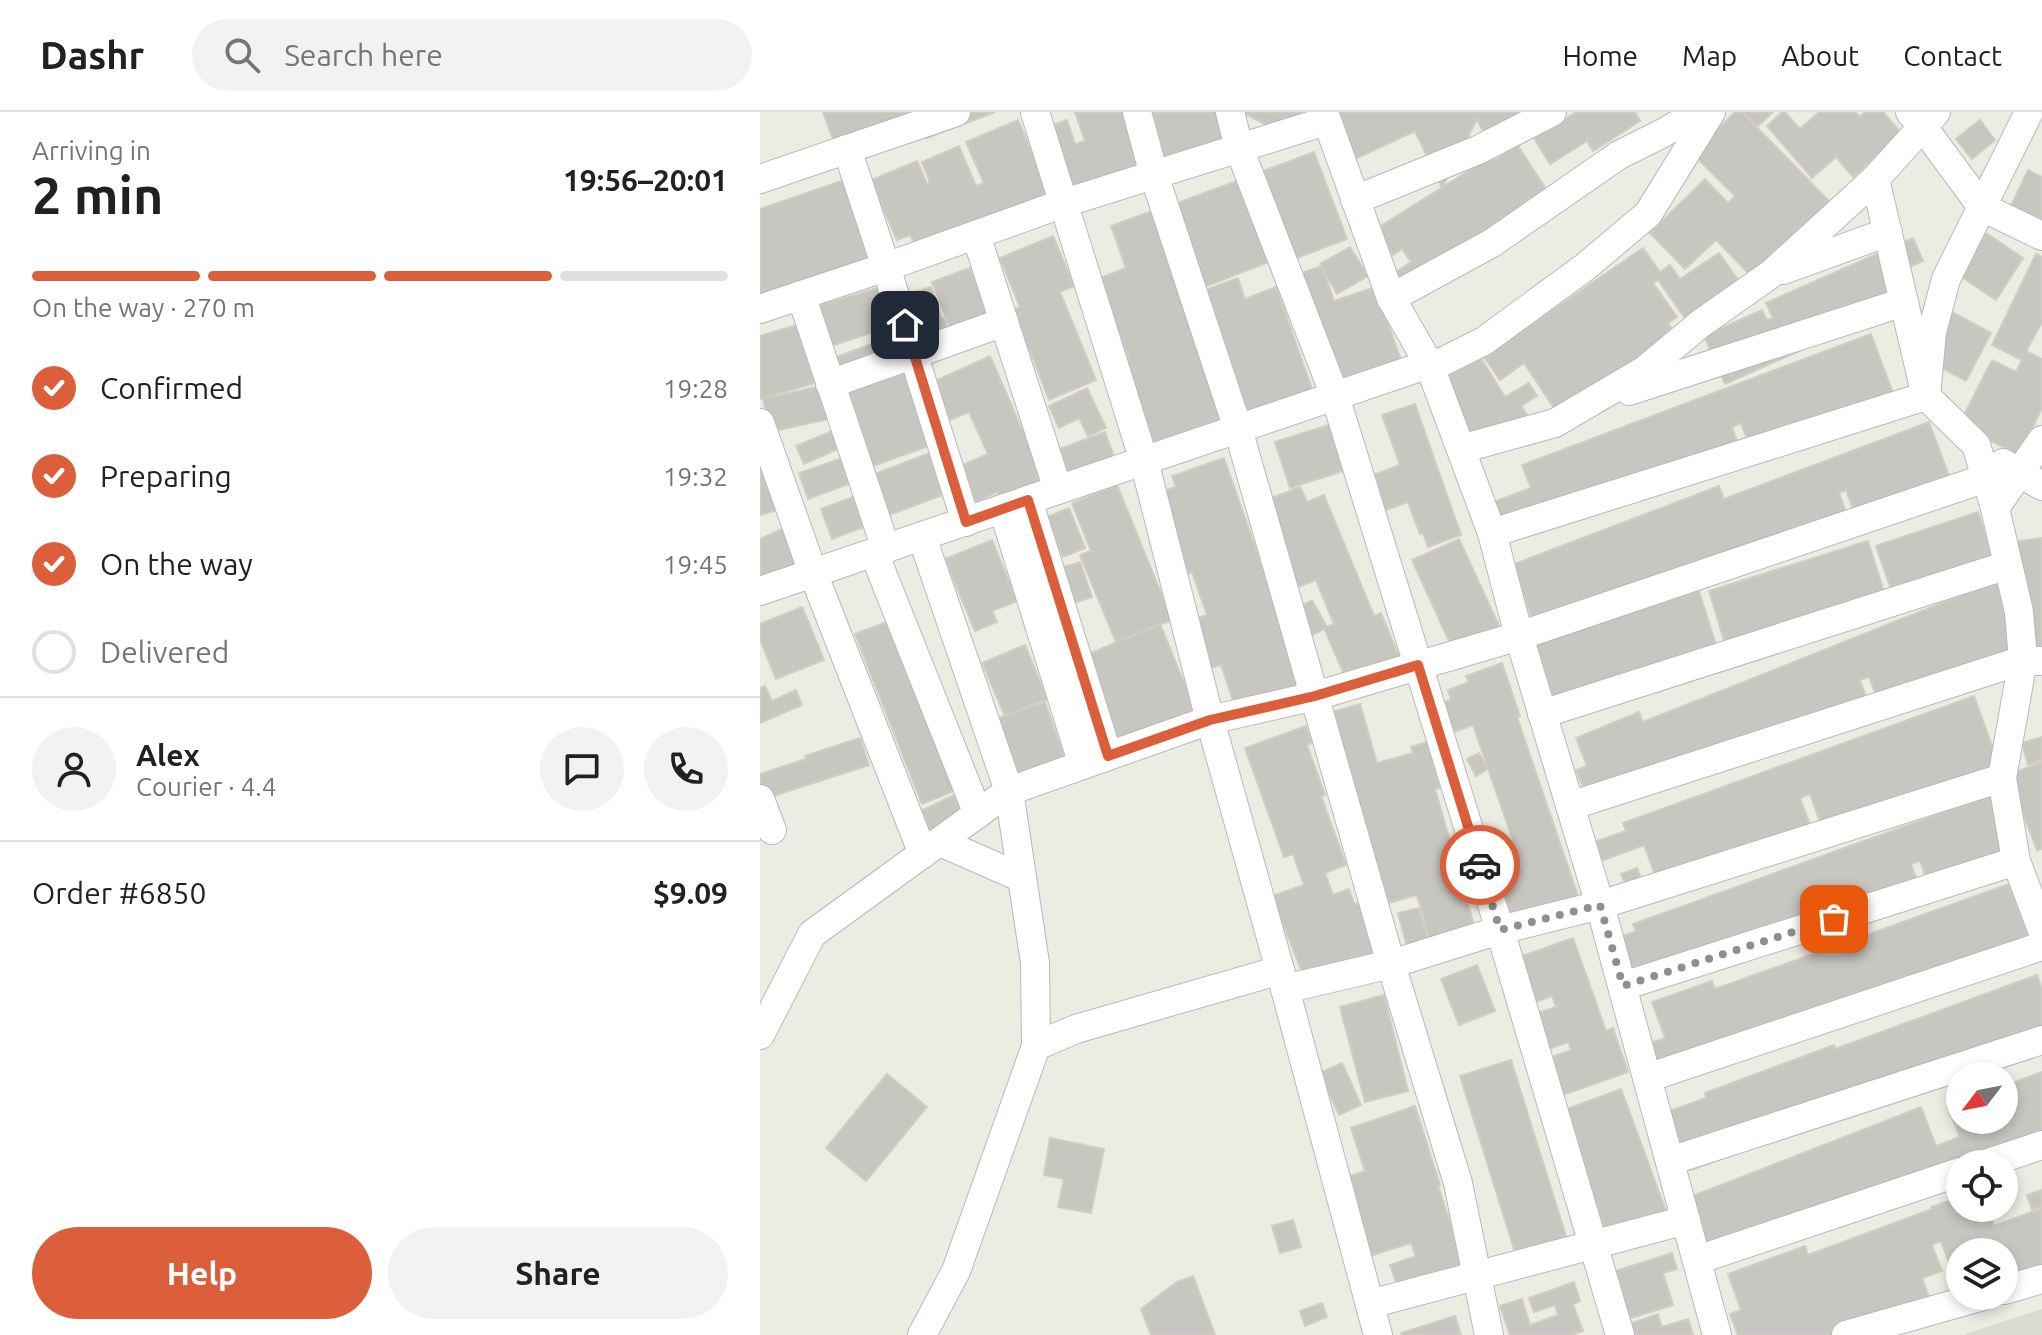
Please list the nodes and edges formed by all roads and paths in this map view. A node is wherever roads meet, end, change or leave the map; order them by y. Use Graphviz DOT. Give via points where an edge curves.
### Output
graph roads {
  1 [pos="956,112"];
  2 [pos="1035,112"];
  3 [pos="1137,112"];
  4 [pos="1230,112"];
  5 [pos="1552,112"];
  6 [pos="1699,112"];
  7 [pos="1711,112"];
  8 [pos="2029,112"];
  9 [pos="1325,116"];
  10 [pos="1923,117"];
  11 [pos="922,118"];
  12 [pos="1239,148"];
  13 [pos="847,149"];
  14 [pos="1154,175"];
  15 [pos="760,179"];
  16 [pos="1875,179"];
  17 [pos="1355,200"];
  18 [pos="1064,203"];
  19 [pos="1982,207"];
  20 [pos="1888,232"];
  21 [pos="976,235"];
  22 [pos="2042,236"];
  23 [pos="886,267"];
  24 [pos="1771,274"];
  25 [pos="801,295"];
  26 [pos="1391,298"];
  27 [pos="1904,302"];
  28 [pos="760,309"];
  29 [pos="1004,322"];
  30 [pos="1700,324"];
  31 [pos="914,354"];
  32 [pos="1429,364"];
  33 [pos="1713,364"];
  34 [pos="830,384"];
  35 [pos="1335,396"];
  36 [pos="1926,396"];
  37 [pos="1582,406"];
  38 [pos="760,423"];
  39 [pos="1238,429"];
  40 [pos="2042,440"];
  41 [pos="1976,445"];
  42 [pos="1461,449"];
  43 [pos="1144,461"];
  44 [pos="1986,478"];
  45 [pos="2030,479"];
  46 [pos="1058,490"];
  47 [pos="1016,504"];
  48 [pos="1995,508"];
  49 [pos="966,522"];
  50 [pos="1492,533"];
  51 [pos="922,537"];
  52 [pos="880,551"];
  53 [pos="2008,565"];
  54 [pos="813,573"];
  55 [pos="760,591"];
  56 [pos="1519,636"];
  57 [pos="2032,661"];
  58 [pos="1418,665"];
  59 [pos="1315,696"];
  60 [pos="1542,714"];
  61 [pos="1210,720"];
  62 [pos="1096,761"];
  63 [pos="2002,778"];
  64 [pos="1009,791"];
  65 [pos="760,799"];
  66 [pos="1570,806"];
  67 [pos="978,814"];
  68 [pos="772,830"];
  69 [pos="932,848"];
  70 [pos="2016,861"];
  71 [pos="1022,878"];
  72 [pos="1600,905"];
  73 [pos="1500,930"];
  74 [pos="2042,930"];
  75 [pos="2042,946"];
  76 [pos="1391,964"];
  77 [pos="1282,980"];
  78 [pos="1623,986"];
  79 [pos="760,1035"];
  80 [pos="2042,1040"];
  81 [pos="1036,1046"];
  82 [pos="1647,1078"];
  83 [pos="2042,1145"];
  84 [pos="2018,1153"];
  85 [pos="1670,1161"];
  86 [pos="1946,1177"];
  87 [pos="1686,1220"];
  88 [pos="1594,1245"];
  89 [pos="1697,1260"];
  90 [pos="1477,1276"];
  91 [pos="2042,1279"];
  92 [pos="2018,1286"];
  93 [pos="1370,1304"];
  94 [pos="1946,1307"];
  95 [pos="922,1335"];
  96 [pos="1378,1335"];
  97 [pos="1489,1335"];
  98 [pos="1620,1335"];
  99 [pos="1717,1335"];
  100 [pos="1846,1335"];
  1 -- 11 [label="street"];
  2 -- 18 [label="street"];
  3 -- 14 [label="street"];
  4 -- 12 [label="street"];
  5 -- 17 [label="street" via="1478,150"];
  6 -- 26 [label="street" via="1619,155 1492,243"];
  7 -- 32 [label="street" via="1648,214 1484,341"];
  8 -- 19 [label="street"];
  9 -- 12 [label="street"];
  9 -- 17 [label="street"];
  10 -- 16 [label="street"];
  10 -- 19 [label="street"];
  11 -- 13 [label="street"];
  12 -- 14 [label="street"];
  12 -- 35 [label="street"];
  13 -- 15 [label="street"];
  13 -- 23 [label="street"];
  14 -- 18 [label="street"];
  14 -- 39 [label="street"];
  16 -- 20 [label="street"];
  16 -- 24 [label="street"];
  17 -- 26 [label="street"];
  18 -- 21 [label="street"];
  18 -- 43 [label="street"];
  19 -- 22 [label="street"];
  19 -- 36 [label="street" via="1946,279 1932,332"];
  20 -- 24 [label="street"];
  20 -- 27 [label="street"];
  21 -- 23 [label="street"];
  21 -- 29 [label="street"];
  23 -- 25 [label="street"];
  23 -- 31 [label="street"];
  24 -- 30 [label="street"];
  25 -- 28 [label="street"];
  25 -- 34 [label="street"];
  26 -- 32 [label="street"];
  27 -- 33 [label="street"];
  27 -- 36 [label="street"];
  29 -- 31 [label="street"];
  29 -- 46 [label="street"];
  30 -- 33 [label="street"];
  30 -- 37 [label="street" via="1645,370"];
  31 -- 34 [label="street"];
  31 -- 49 [label="street"];
  32 -- 35 [label="street"];
  32 -- 42 [label="street"];
  33 -- 37 [label="street"];
  34 -- 52 [label="street"];
  35 -- 39 [label="street"];
  35 -- 58 [label="street"];
  36 -- 41 [label="street"];
  36 -- 50 [label="street"];
  37 -- 42 [label="street" via="1555,423"];
  38 -- 54 [label="street"];
  39 -- 43 [label="street"];
  39 -- 59 [label="street"];
  40 -- 45 [label="street"];
  41 -- 44 [label="street"];
  41 -- 45 [label="street"];
  42 -- 50 [label="street"];
  43 -- 46 [label="street"];
  43 -- 61 [label="street"];
  44 -- 48 [label="street"];
  44 -- 56 [label="street"];
  45 -- 48 [label="street"];
  46 -- 47 [label="street"];
  47 -- 49 [label="street"];
  47 -- 62 [label="street"];
  48 -- 53 [label="street"];
  49 -- 51 [label="street"];
  50 -- 56 [label="street"];
  51 -- 52 [label="street"];
  51 -- 64 [label="street"];
  52 -- 54 [label="street"];
  52 -- 67 [label="street"];
  53 -- 57 [label="street"];
  53 -- 60 [label="street"];
  54 -- 55 [label="street"];
  54 -- 69 [label="street"];
  56 -- 58 [label="street"];
  56 -- 60 [label="street"];
  57 -- 63 [label="street"];
  57 -- 66 [label="street"];
  58 -- 59 [label="street"];
  58 -- 73 [label="street"];
  59 -- 61 [label="street"];
  59 -- 76 [label="street"];
  60 -- 66 [label="street"];
  61 -- 62 [label="street"];
  61 -- 77 [label="street"];
  62 -- 64 [label="street"];
  63 -- 70 [label="street"];
  63 -- 72 [label="street"];
  64 -- 67 [label="street"];
  64 -- 71 [label="street"];
  65 -- 68 [label="street"];
  66 -- 72 [label="street"];
  67 -- 69 [label="street"];
  69 -- 71 [label="street"];
  69 -- 79 [label="street" via="812,934"];
  70 -- 74 [label="street"];
  70 -- 78 [label="street"];
  71 -- 81 [label="street" via="1035,963"];
  72 -- 73 [label="street"];
  72 -- 78 [label="street"];
  73 -- 76 [label="street"];
  73 -- 88 [label="street"];
  75 -- 82 [label="street"];
  76 -- 77 [label="street"];
  76 -- 90 [label="street" via="1458,1183"];
  77 -- 81 [label="street" via="1076,1029"];
  77 -- 93 [label="street"];
  78 -- 82 [label="street"];
  80 -- 85 [label="street"];
  81 -- 95 [label="street" via="956,1271"];
  82 -- 85 [label="street"];
  83 -- 84 [label="street"];
  85 -- 87 [label="street"];
  86 -- 89 [label="street"];
  87 -- 88 [label="street"];
  87 -- 89 [label="street"];
  88 -- 90 [label="street"];
  88 -- 98 [label="street"];
  89 -- 99 [label="street"];
  90 -- 93 [label="street"];
  90 -- 97 [label="street"];
  91 -- 92 [label="street"];
  93 -- 96 [label="street"];
  94 -- 100 [label="street"];
}
